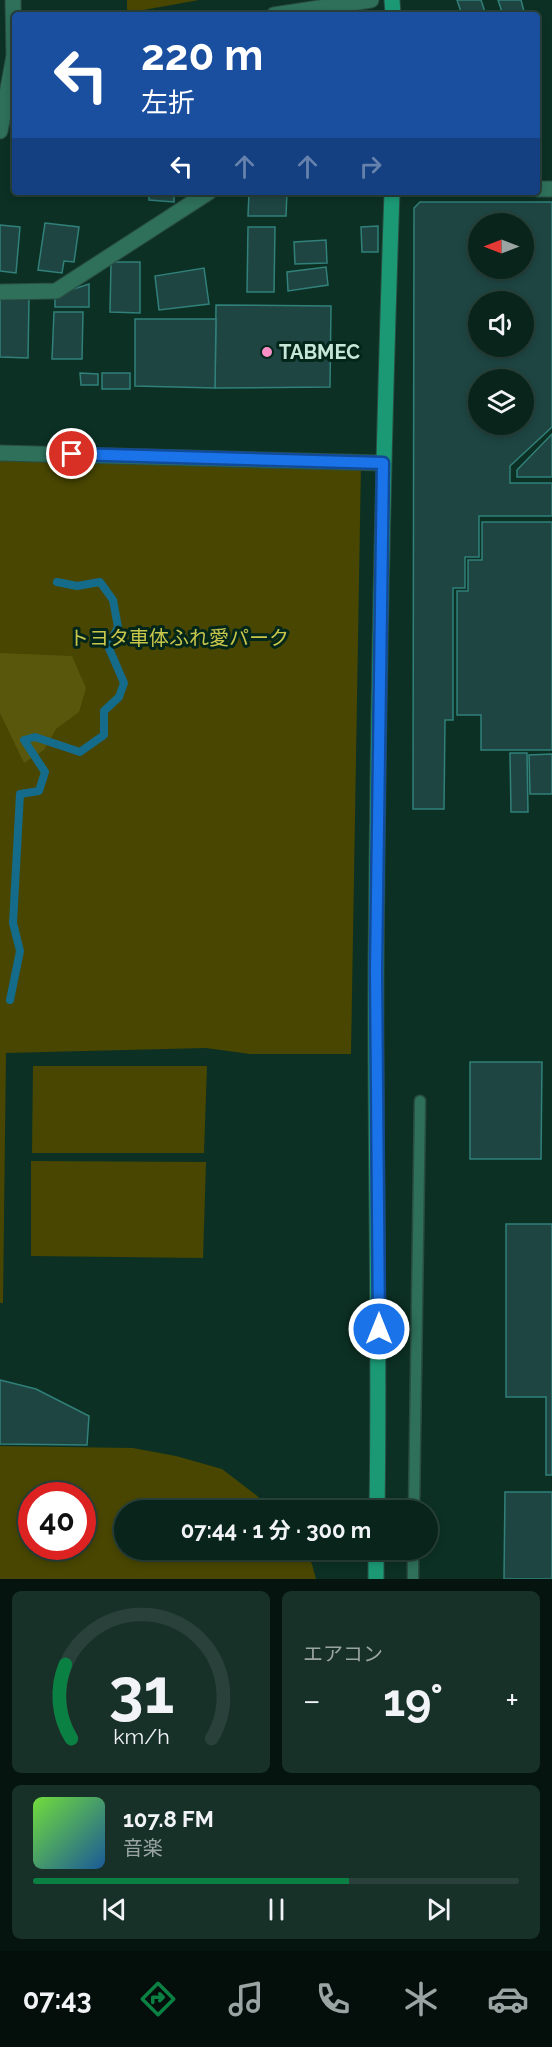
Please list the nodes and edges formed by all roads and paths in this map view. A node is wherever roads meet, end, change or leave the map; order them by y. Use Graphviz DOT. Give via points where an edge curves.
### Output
graph roads {
  1 [pos="371,0"];
  2 [pos="293,12"];
  3 [pos="12,66"];
  4 [pos="0,131"];
  5 [pos="204,195"];
  6 [pos="392,195"];
  7 [pos="0,292"];
  8 [pos="0,453"];
  9 [pos="383,463"];
  10 [pos="420,1101"];
  11 [pos="377,1500"];
  12 [pos="414,1500"];
  13 [pos="376,1560"];
  14 [pos="413,1560"];
  15 [pos="376,1579"];
  16 [pos="413,1579"];
  1 -- 2 [label="street"];
  3 -- 4 [label="street"];
  5 -- 7 [label="street" via="56,291"];
  6 -- 9 [label="street"];
  8 -- 9 [label="street"];
  9 -- 11 [label="street" via="376,970"];
  10 -- 12 [label="lane"];
  13 -- 15 [label="street"];
  14 -- 16 [label="lane"];
}
